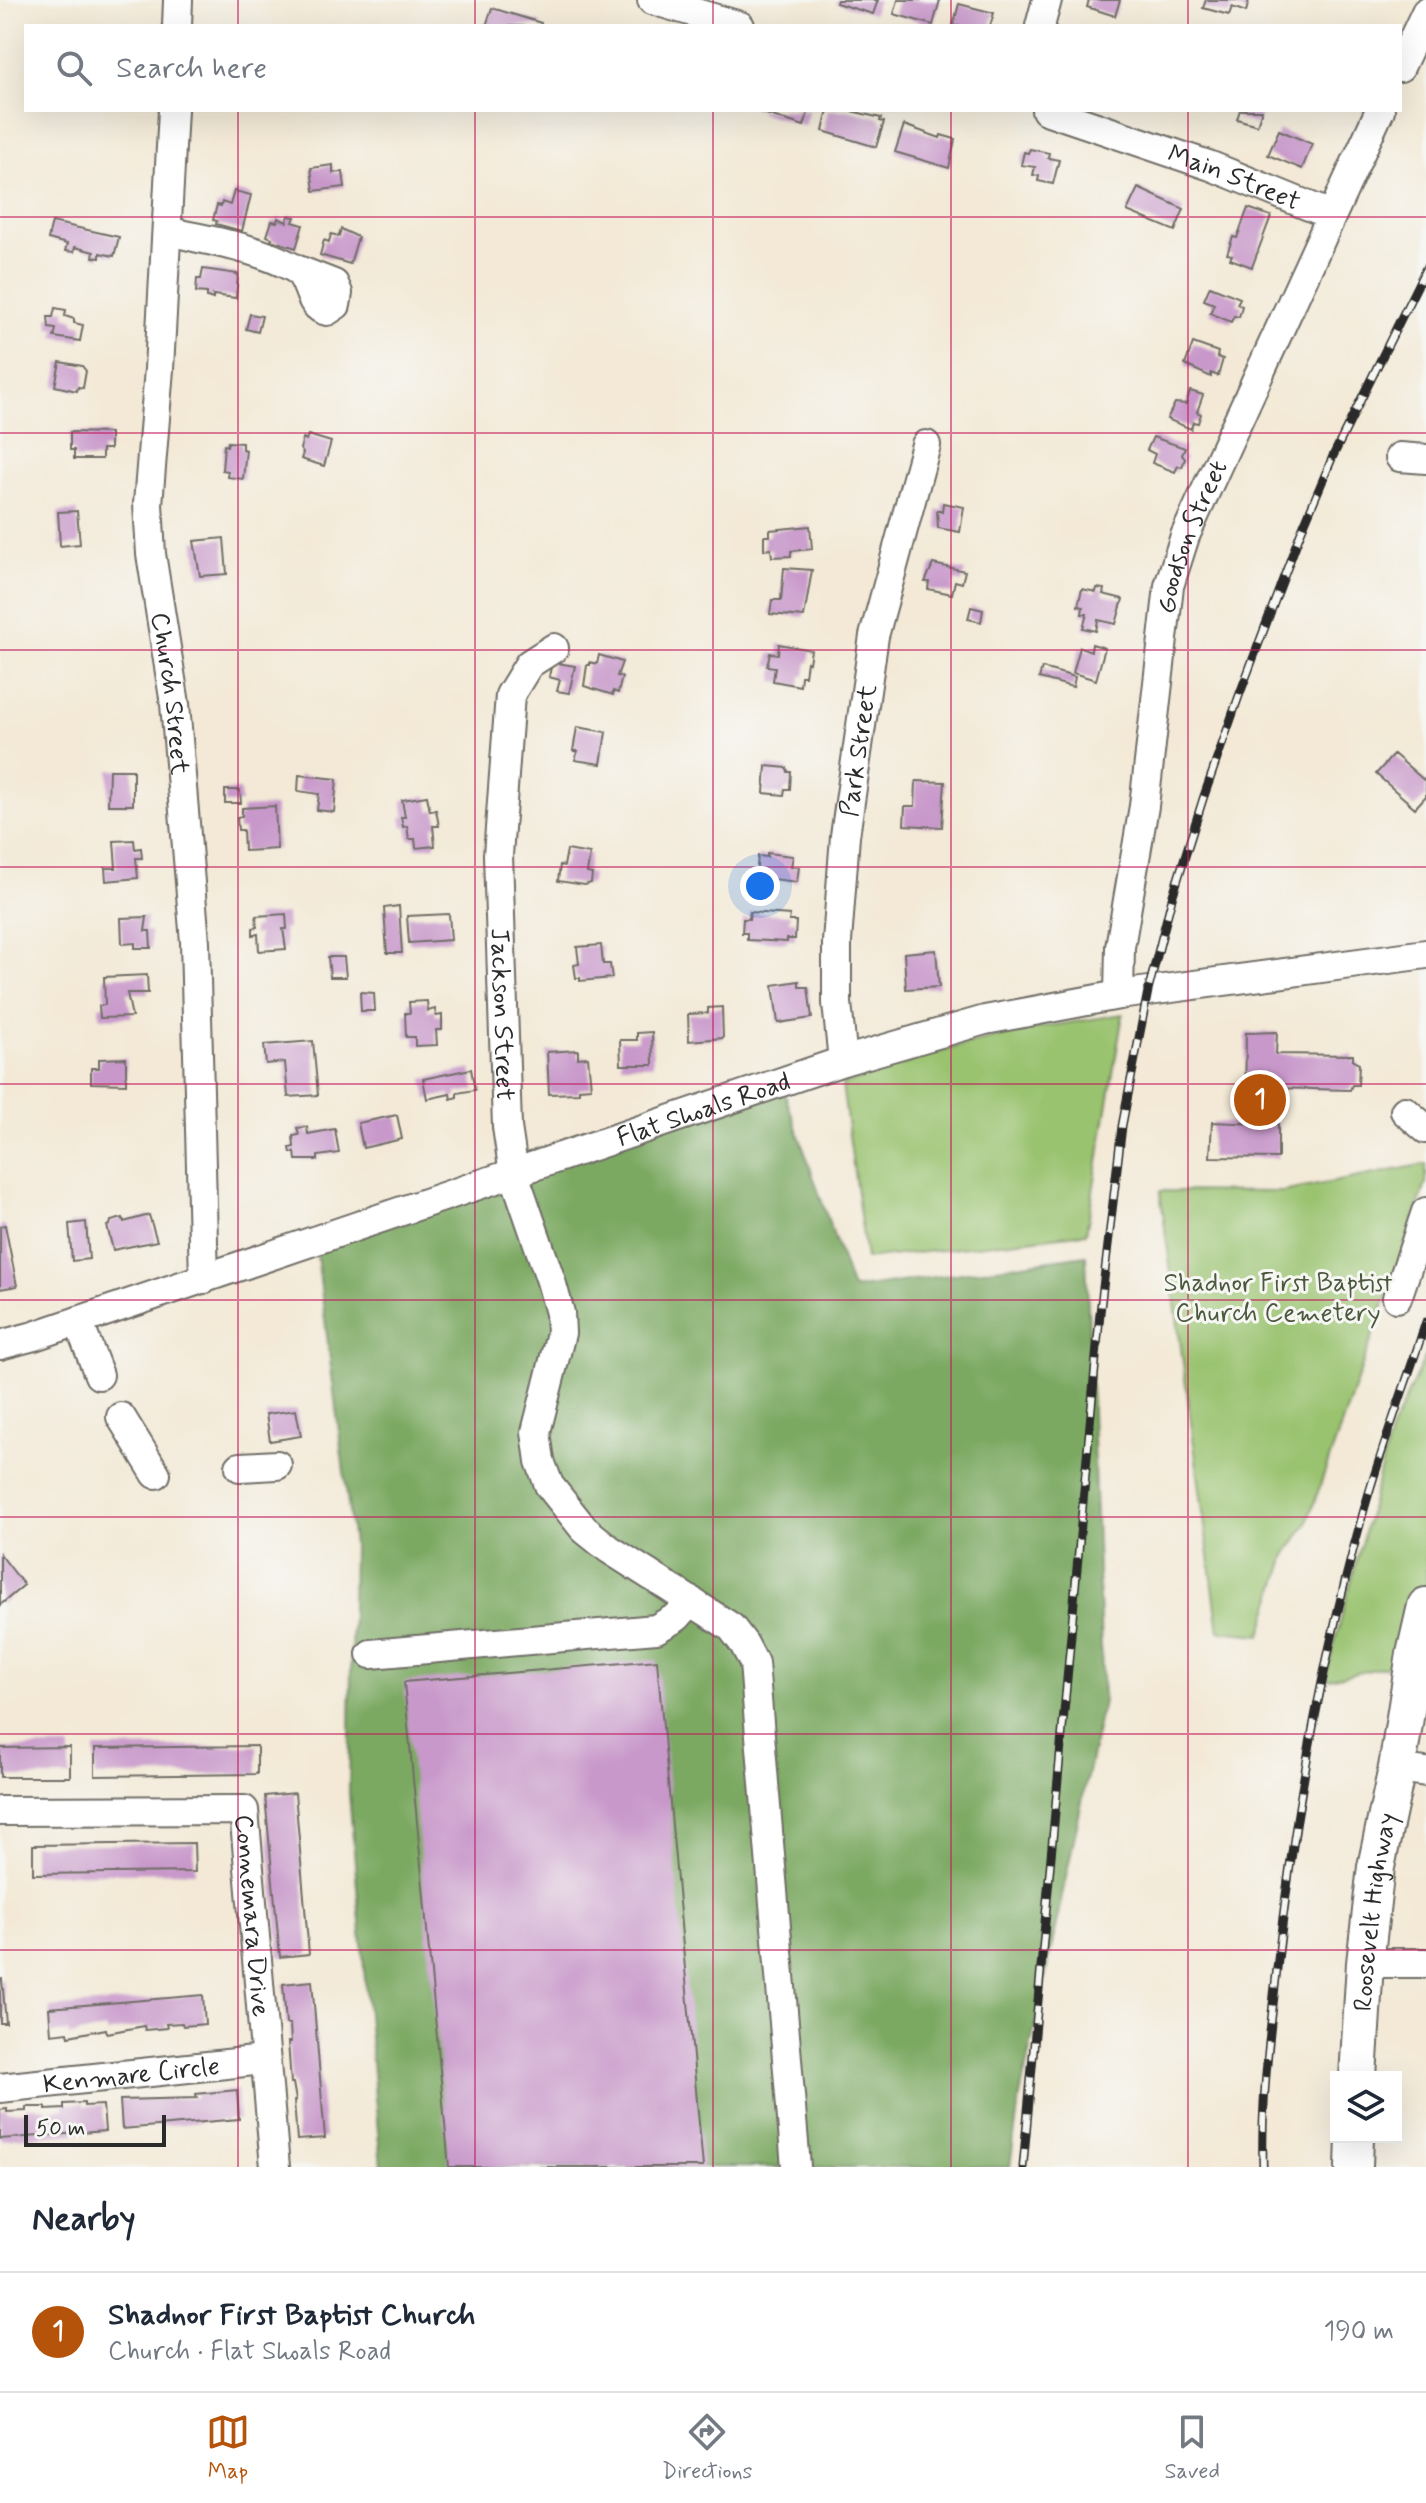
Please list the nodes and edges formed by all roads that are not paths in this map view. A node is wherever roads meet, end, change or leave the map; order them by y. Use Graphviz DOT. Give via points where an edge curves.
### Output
graph roads {
  1 [pos="178,0"];
  2 [pos="652,0"];
  3 [pos="1047,0"];
  4 [pos="1426,12"];
  5 [pos="177,24"];
  6 [pos="733,24"];
  7 [pos="1041,24"];
  8 [pos="1402,63"];
  9 [pos="173,112"];
  10 [pos="1052,112"];
  11 [pos="1379,112"];
  12 [pos="1331,215"];
  13 [pos="167,231"];
  14 [pos="298,270"];
  15 [pos="926,445"];
  16 [pos="554,648"];
  17 [pos="1426,954"];
  18 [pos="1119,995"];
  19 [pos="843,1061"];
  20 [pos="514,1174"];
  21 [pos="1426,1212"];
  22 [pos="204,1279"];
  23 [pos="1397,1298"];
  24 [pos="78,1321"];
  25 [pos="0,1345"];
  26 [pos="99,1375"];
  27 [pos="121,1417"];
  28 [pos="277,1465"];
  29 [pos="240,1467"];
  30 [pos="156,1474"];
  31 [pos="691,1601"];
  32 [pos="1426,1606"];
  33 [pos="371,1654"];
  34 [pos="1421,1654"];
  35 [pos="1412,1770"];
  36 [pos="0,1811"];
  37 [pos="1365,1963"];
  38 [pos="1426,1963"];
  39 [pos="264,2060"];
  40 [pos="1358,2071"];
  41 [pos="0,2088"];
  42 [pos="1355,2143"];
  43 [pos="275,2167"];
  44 [pos="796,2167"];
  45 [pos="1354,2167"];
  1 -- 5 [label="street"];
  2 -- 6 [label="street"];
  3 -- 7 [label="street"];
  4 -- 8 [label="street"];
  9 -- 13 [label="street, Church Street"];
  10 -- 12 [label="street, Main Street" via="1211,166"];
  11 -- 12 [label="street, Goodson Street"];
  12 -- 18 [label="street, Goodson Street" via="1185,536 1169,586 1144,806 1120,947"];
  13 -- 14 [label="street" via="261,254"];
  13 -- 22 [label="street, Church Street" via="148,504 175,704 195,942"];
  15 -- 19 [label="street, Park Street" via="874,636 845,836 837,942"];
  16 -- 20 [label="street, Jackson Street" via="529,664 510,695 498,855 507,1127"];
  17 -- 18 [label="street, Flat Shoals Road"];
  18 -- 19 [label="street, Flat Shoals Road" via="985,1020"];
  19 -- 20 [label="street, Flat Shoals Road"];
  20 -- 22 [label="street, Flat Shoals Road"];
  20 -- 31 [label="street, Jackson Street" via="560,1313 558,1352 536,1432 549,1485 584,1529"];
  21 -- 23 [label="street"];
  22 -- 24 [label="street, Flat Shoals Road"];
  24 -- 25 [label="street, Flat Shoals Road"];
  24 -- 26 [label="street"];
  27 -- 30 [label="street"];
  28 -- 29 [label="street"];
  31 -- 33 [label="street" via="656,1629"];
  31 -- 44 [label="street, Jackson Street" via="731,1627 754,1663"];
  32 -- 34 [label="main road, Roosevelt Highway"];
  34 -- 35 [label="main road, Roosevelt Highway"];
  35 -- 37 [label="main road, Roosevelt Highway" via="1376,1867"];
  36 -- 39 [label="street, Connemara Drive" via="244,1810"];
  37 -- 38 [label="street"];
  37 -- 40 [label="main road, Roosevelt Highway"];
  39 -- 41 [label="street, Kenmare Circle"];
  39 -- 43 [label="street, Connemara Drive"];
  42 -- 45 [label="main road"];
}
